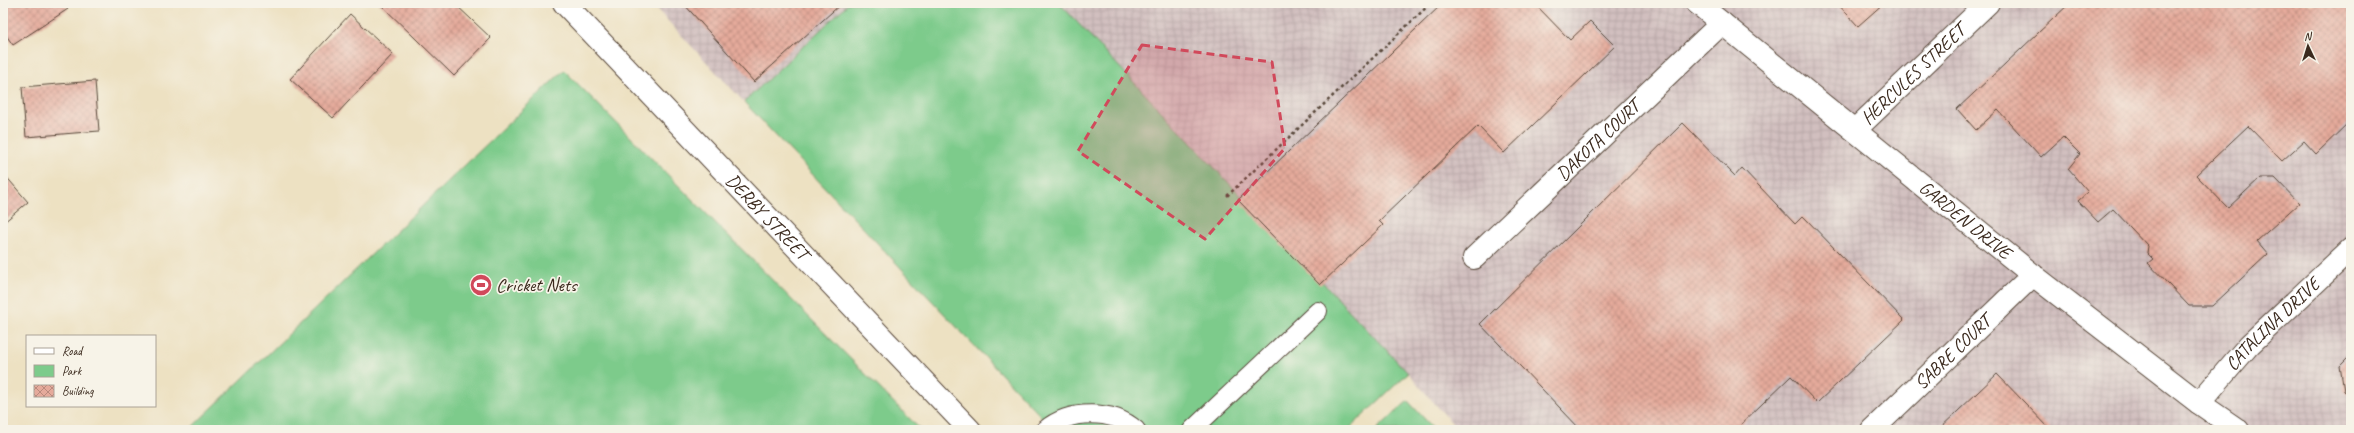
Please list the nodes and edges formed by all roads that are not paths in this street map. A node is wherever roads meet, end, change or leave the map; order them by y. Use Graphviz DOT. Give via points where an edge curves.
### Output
graph roads {
  1 [pos="564,3"];
  2 [pos="1697,3"];
  3 [pos="1988,3"];
  4 [pos="1722,23"];
  5 [pos="1856,129"];
  6 [pos="2351,249"];
  7 [pos="1474,258"];
  8 [pos="2033,274"];
  9 [pos="1318,312"];
  10 [pos="2199,403"];
  11 [pos="970,430"];
  12 [pos="1045,430"];
  13 [pos="1136,430"];
  14 [pos="1192,430"];
  15 [pos="1872,430"];
  16 [pos="2238,430"];
  1 -- 11 [label="street, DERBY STREET"];
  2 -- 4 [label="street, GARDEN DRIVE"];
  3 -- 5 [label="street, HERCULES STREET"];
  4 -- 5 [label="street, GARDEN DRIVE"];
  4 -- 7 [label="street, DAKOTA COURT"];
  5 -- 8 [label="street, GARDEN DRIVE"];
  6 -- 10 [label="street, CATALINA DRIVE" via="2249,345"];
  8 -- 10 [label="street, GARDEN DRIVE"];
  8 -- 15 [label="street, SABRE COURT"];
  9 -- 14 [label="lane"];
  10 -- 16 [label="street, GARDEN DRIVE"];
  12 -- 13 [label="lane" via="1070,417 1091,415 1112,416 1128,423"];
}
